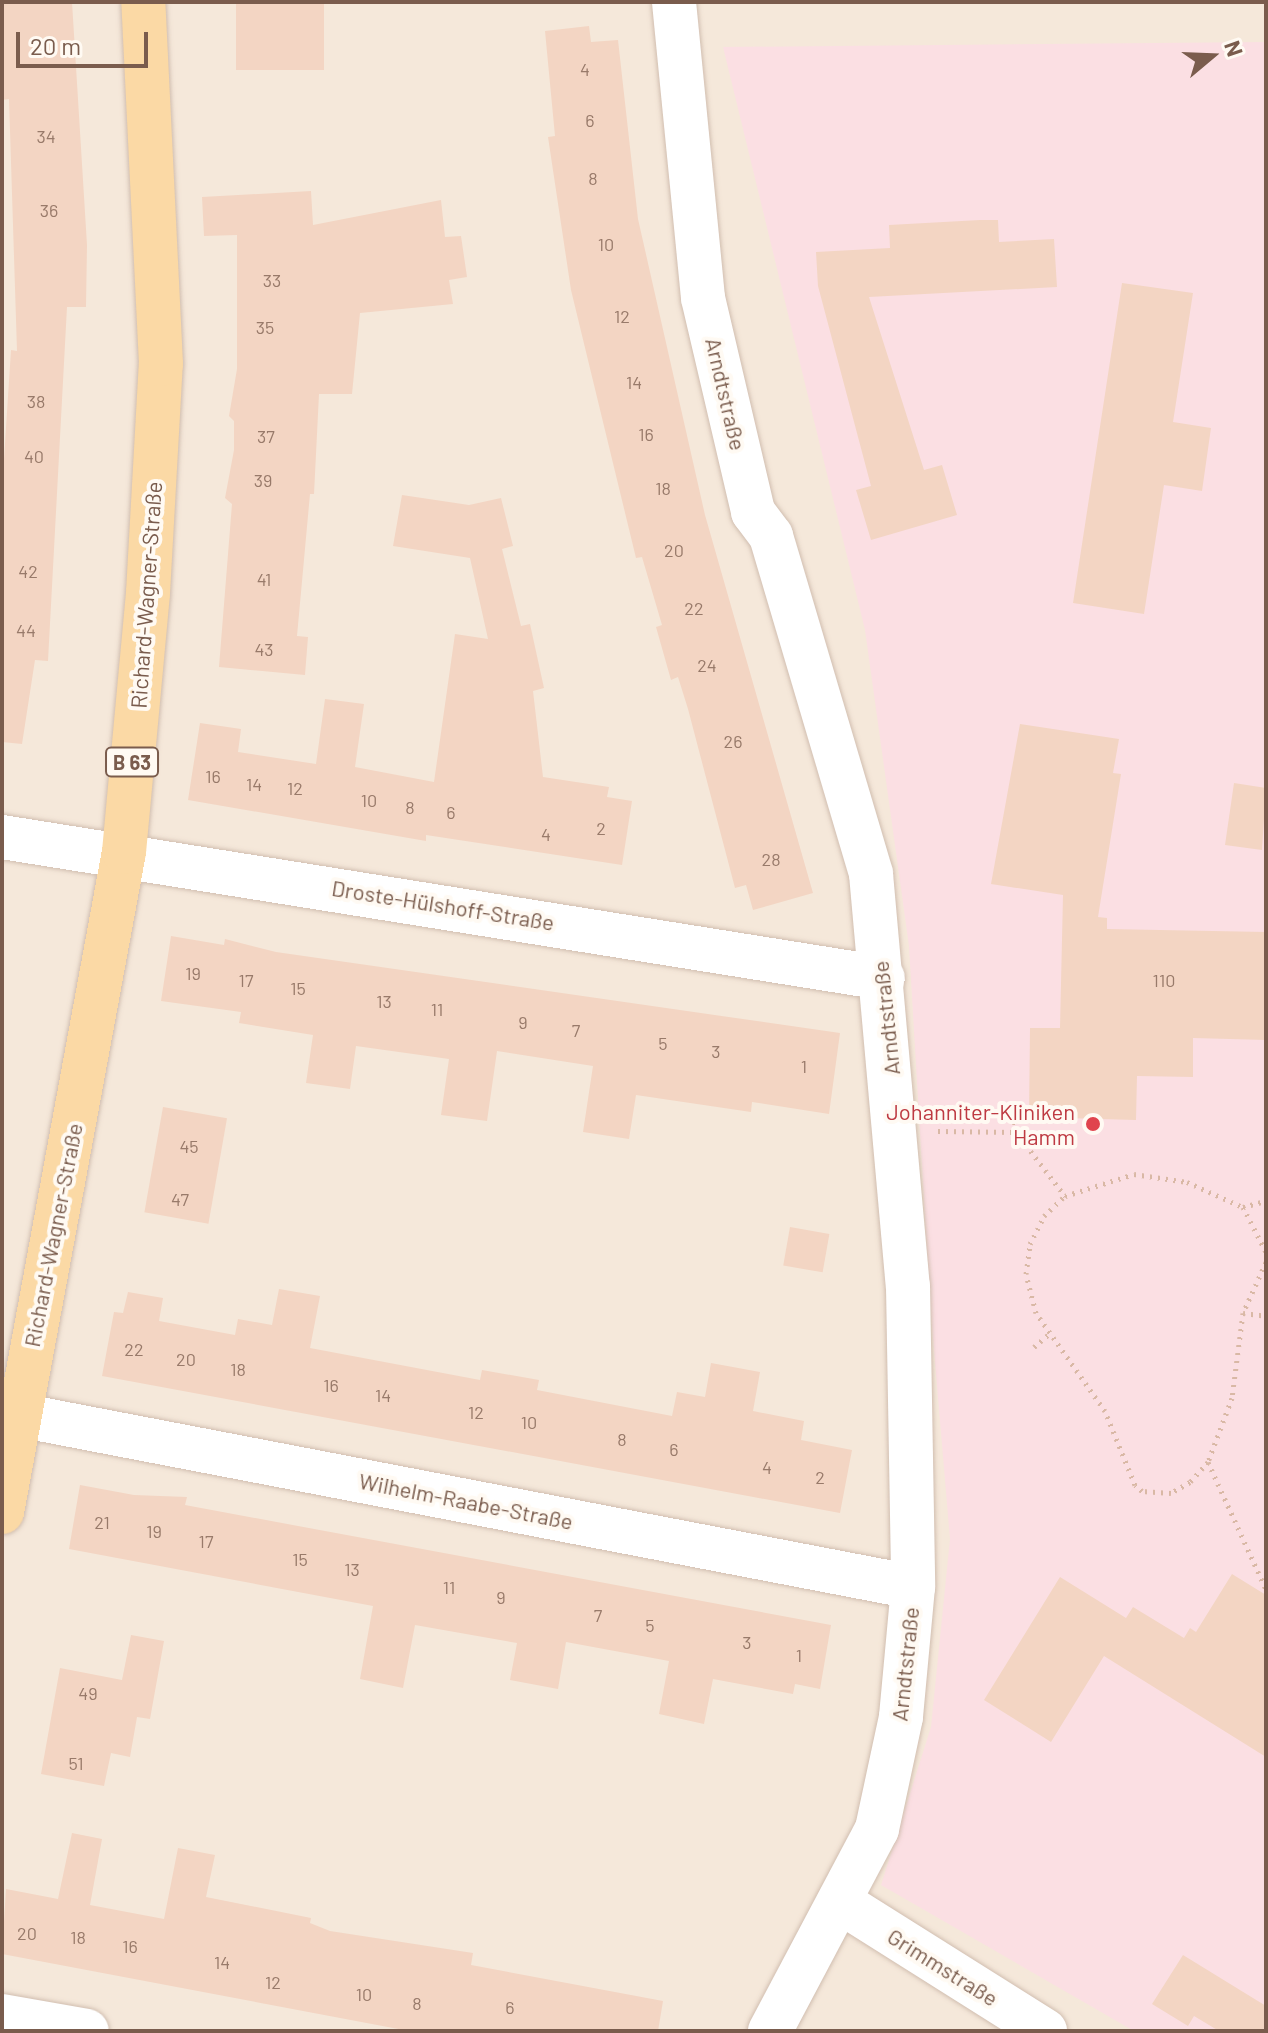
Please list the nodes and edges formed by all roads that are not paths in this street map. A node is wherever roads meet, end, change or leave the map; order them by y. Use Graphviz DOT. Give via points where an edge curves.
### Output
graph roads {
  1 [pos="143,2"];
  2 [pos="674,2"];
  3 [pos="2,837"];
  4 [pos="124,852"];
  5 [pos="883,978"];
  6 [pos="19,1415"];
  7 [pos="3,1501"];
  8 [pos="913,1587"];
  9 [pos="842,1903"];
  10 [pos="2,2016"];
  11 [pos="87,2031"];
  12 [pos="770,2031"];
  13 [pos="1045,2031"];
  1 -- 4 [label="main road, Richard-Wagner-Straße / B 63" via="161,364 148,593"];
  2 -- 5 [label="street, Arndtstraße" via="703,298 753,512 771,536 871,874"];
  3 -- 4 [label="street, Droste-Hülshoff-Straße"];
  4 -- 5 [label="street, Droste-Hülshoff-Straße"];
  4 -- 6 [label="main road, Richard-Wagner-Straße / B 63"];
  5 -- 8 [label="street, Arndtstraße" via="908,1286"];
  6 -- 7 [label="main road, Richard-Wagner-Straße / B 63"];
  6 -- 8 [label="street, Wilhelm-Raabe-Straße"];
  8 -- 9 [label="street, Arndtstraße" via="901,1717 877,1829"];
  9 -- 12 [label="street, Arndtstraße"];
  9 -- 13 [label="street, Grimmstraße"];
  10 -- 11 [label="street"];
}
